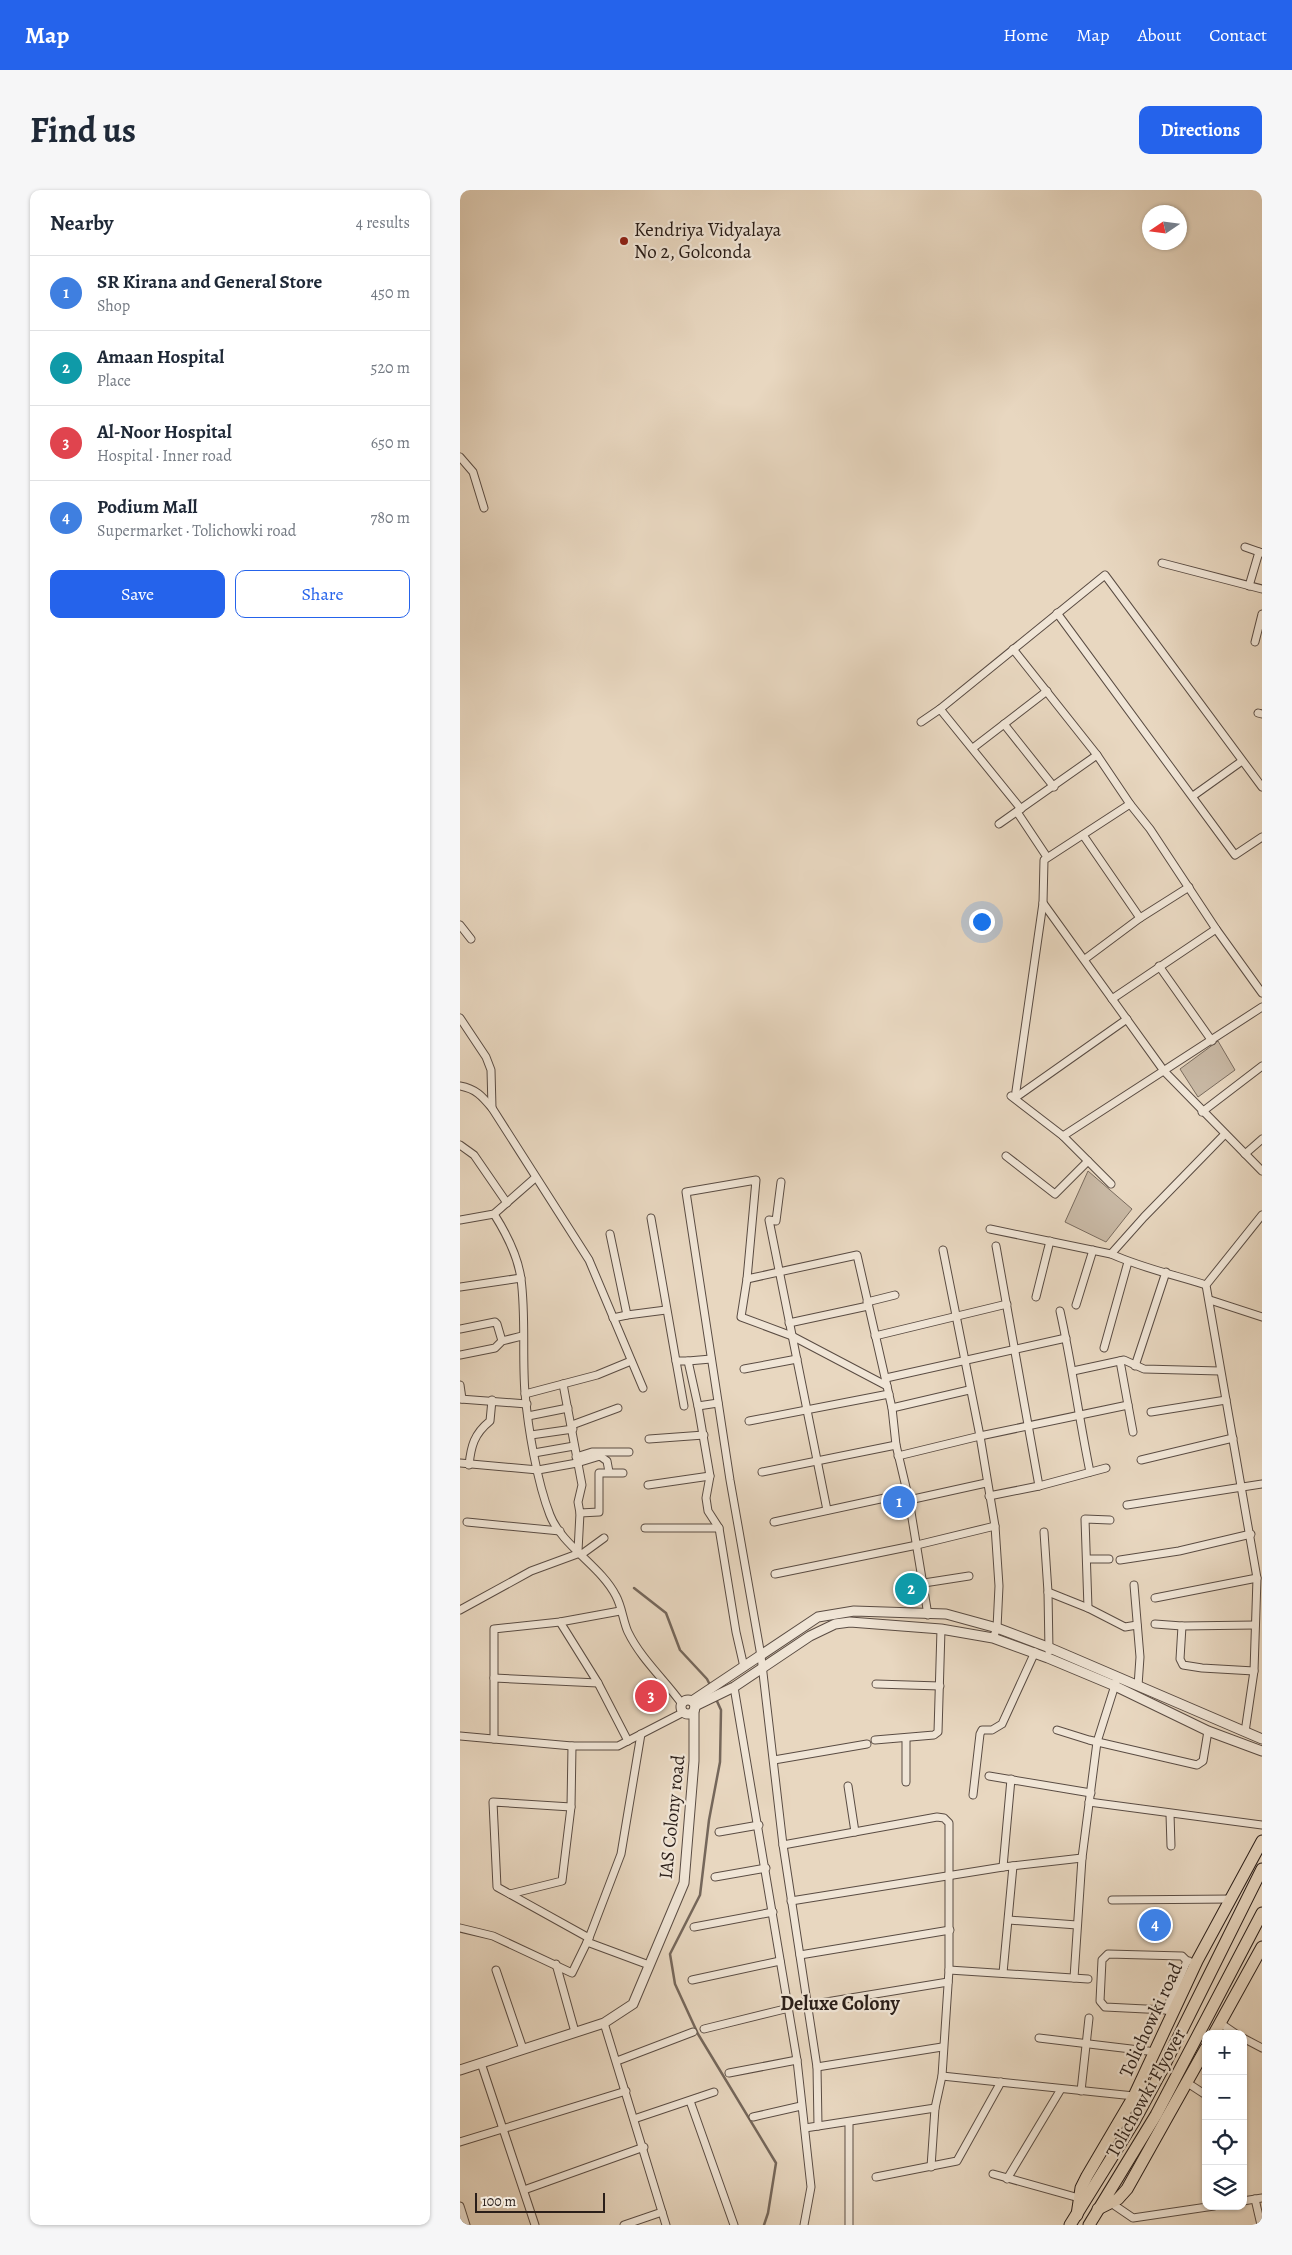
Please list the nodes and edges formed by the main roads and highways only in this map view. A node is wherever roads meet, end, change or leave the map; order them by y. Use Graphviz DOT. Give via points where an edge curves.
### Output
graph roads {
  1 [pos="1261,1845"];
  2 [pos="1262,1869"];
  3 [pos="1262,1913"];
  4 [pos="1262,1947"];
  5 [pos="1217,2029"];
  6 [pos="1202,2055"];
  7 [pos="1098,2209"];
  8 [pos="1077,2215"];
  9 [pos="1070,2225"];
  10 [pos="1089,2225"];
  1 -- 8 [label="main road, Tolichowki road" via="1232,1899 1192,1961 1156,2052 1087,2176"];
  2 -- 8 [label="main road, Tolichowki Flyover" via="1161,2072"];
  3 -- 7 [label="main road, Tolichowki Flyover" via="1156,2116"];
  4 -- 5 [label="main road"];
  6 -- 7 [label="main road" via="1123,2195"];
  7 -- 10 [label="main road, Tolichowki Flyover"];
  8 -- 9 [label="main road, Tolichowki Flyover"];
}
